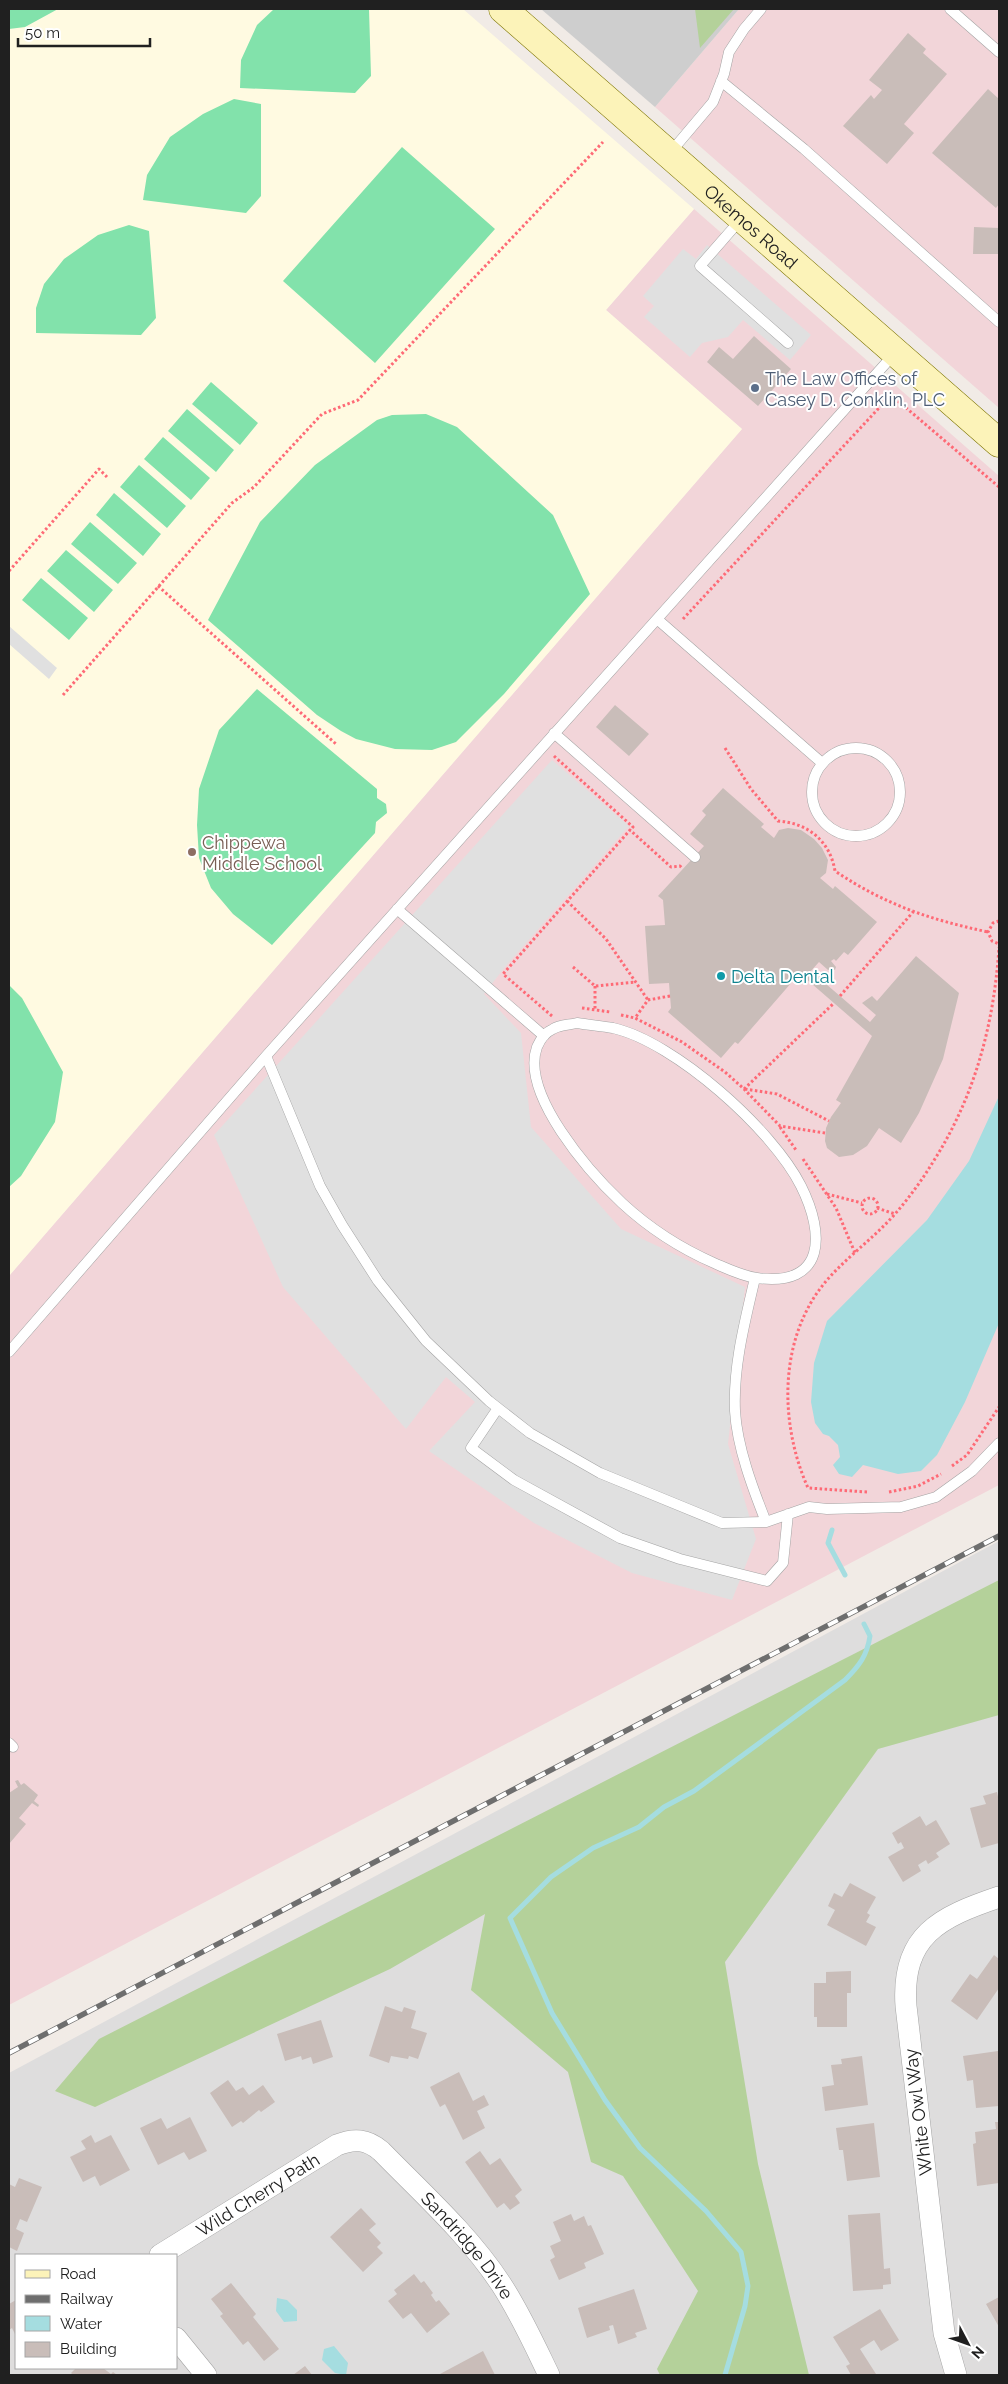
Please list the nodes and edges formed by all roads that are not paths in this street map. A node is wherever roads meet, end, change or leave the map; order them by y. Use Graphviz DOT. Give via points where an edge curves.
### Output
graph roads {
  1 [pos="503,9"];
  2 [pos="762,9"];
  3 [pos="950,9"];
  4 [pos="999,52"];
  5 [pos="721,82"];
  6 [pos="669,154"];
  7 [pos="742,218"];
  8 [pos="999,322"];
  9 [pos="788,343"];
  10 [pos="896,352"];
  11 [pos="999,443"];
  12 [pos="657,619"];
  13 [pos="554,733"];
  14 [pos="822,764"];
  15 [pos="695,857"];
  16 [pos="397,909"];
  17 [pos="544,1036"];
  18 [pos="266,1056"];
  19 [pos="755,1278"];
  20 [pos="9,1352"];
  21 [pos="498,1408"];
  22 [pos="999,1443"];
  23 [pos="788,1514"];
  24 [pos="766,1522"];
  25 [pos="999,1897"];
  26 [pos="358,2140"];
  27 [pos="162,2254"];
  28 [pos="178,2340"];
  29 [pos="206,2375"];
  30 [pos="549,2375"];
  31 [pos="956,2375"];
  1 -- 6 [label="main road, Okemos Road"];
  2 -- 5 [label="lane" via="729,52"];
  3 -- 4 [label="lane"];
  5 -- 6 [label="lane" via="713,102"];
  5 -- 8 [label="lane" via="741,95 811,155"];
  6 -- 7 [label="main road, Okemos Road"];
  7 -- 9 [label="lane" via="700,266"];
  7 -- 10 [label="main road, Okemos Road"];
  10 -- 11 [label="main road, Okemos Road"];
  10 -- 12 [label="lane"];
  12 -- 13 [label="lane"];
  12 -- 14 [label="lane"];
  13 -- 15 [label="lane"];
  13 -- 16 [label="lane"];
  14 -- 14 [label="lane" via="814,777 812,798 827,826 846,836 857,836 872,833 886,825 898,807 900,786 895,771 885,758 866,748 856,747 835,753"];
  16 -- 17 [label="lane"];
  16 -- 18 [label="lane"];
  17 -- 19 [label="lane" via="536,1050 537,1078 550,1112 578,1156 622,1203 663,1234 701,1257"];
  17 -- 19 [label="lane" via="553,1029 577,1024 615,1029 651,1044 715,1088 772,1144 800,1185 813,1214 817,1242 807,1266 796,1275 781,1279"];
  18 -- 20 [label="lane"];
  18 -- 21 [label="lane" via="320,1186 378,1281 426,1341"];
  19 -- 24 [label="lane" via="736,1371 735,1413 744,1455"];
  21 -- 23 [label="lane" via="472,1448 514,1480 620,1538 767,1581 783,1563"];
  21 -- 24 [label="lane" via="530,1434 600,1473 722,1523"];
  22 -- 23 [label="lane" via="972,1471 936,1497 901,1507 809,1507"];
  23 -- 24 [label="lane"];
  25 -- 31 [label="street, White Owl Way" via="961,1910 937,1924 918,1946 906,1982 906,2006 944,2334"];
  26 -- 27 [label="street, Wild Cherry Path" via="337,2145"];
  26 -- 30 [label="street, Sandridge Drive" via="381,2151 461,2232 519,2313"];
  28 -- 29 [label="street"];
}
